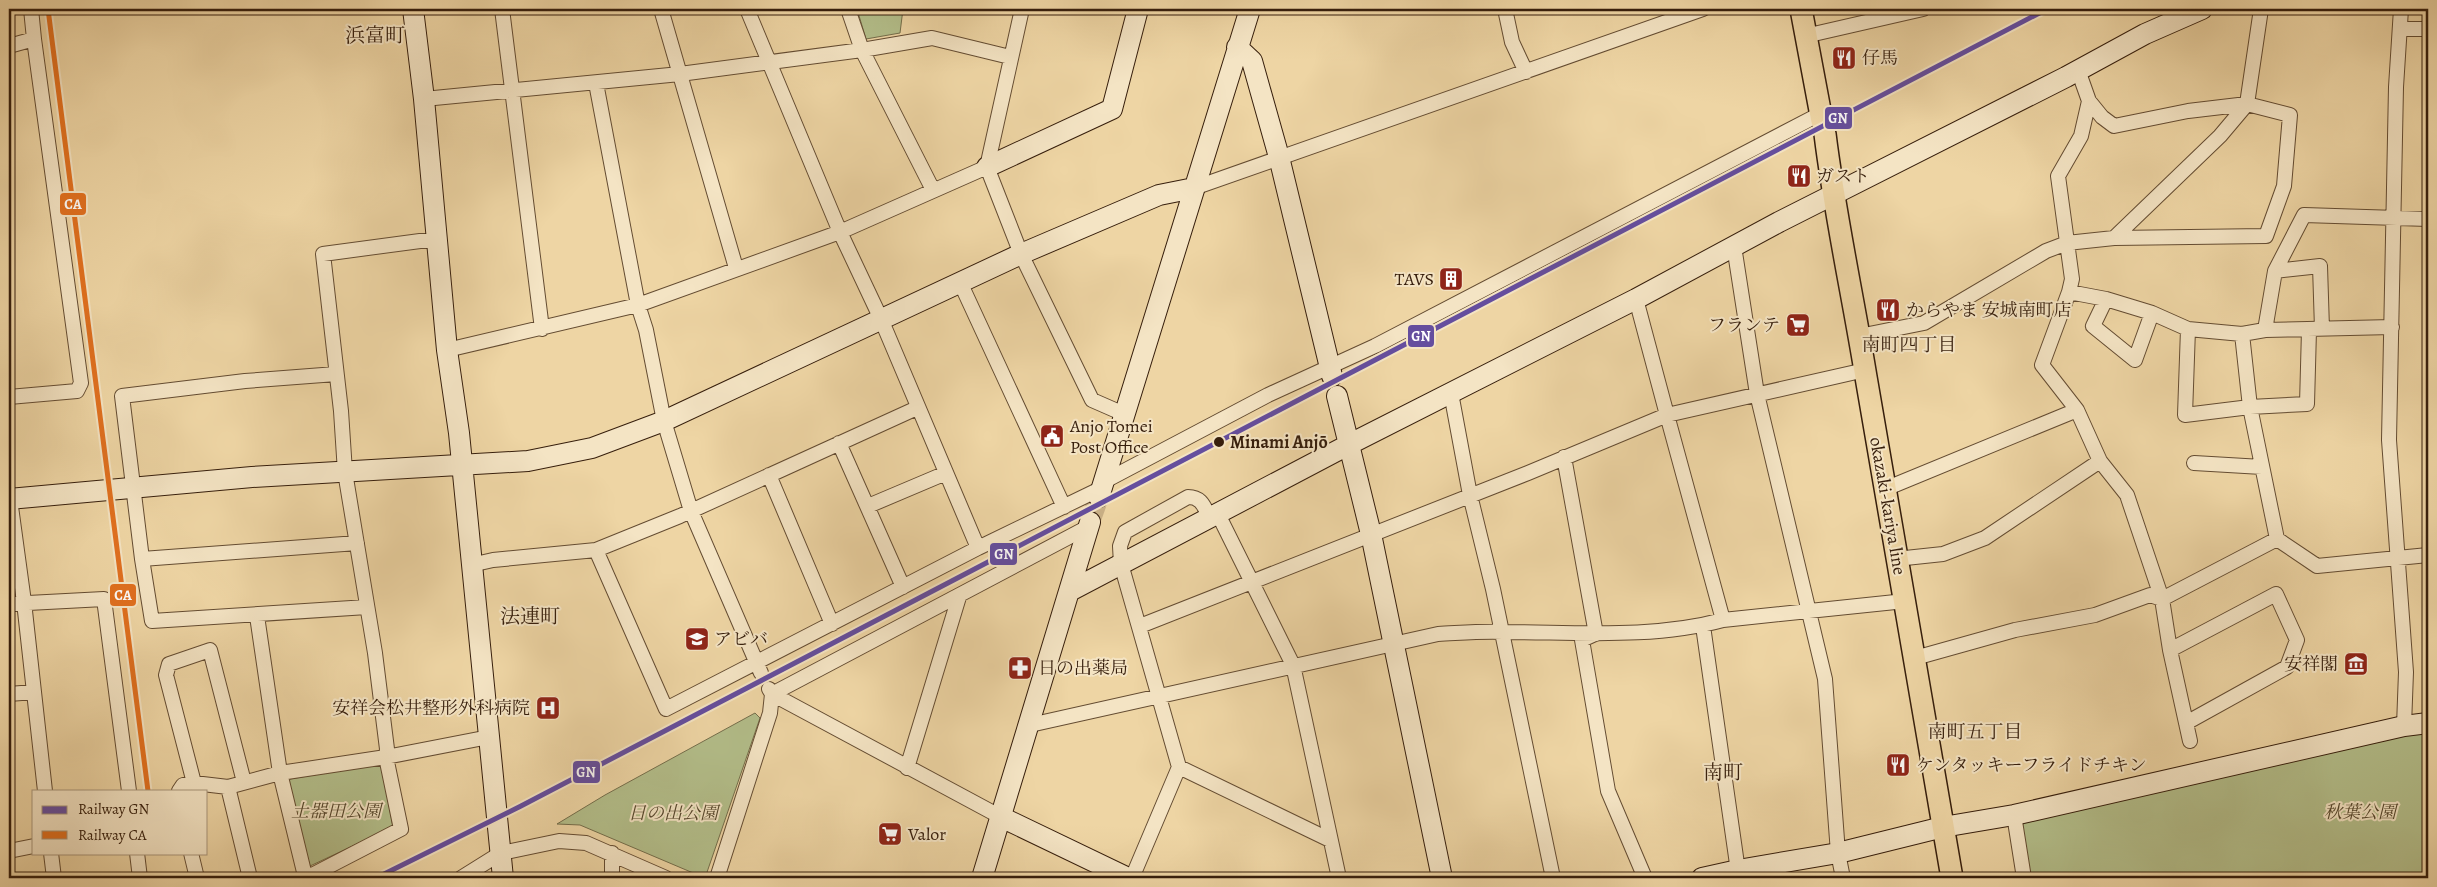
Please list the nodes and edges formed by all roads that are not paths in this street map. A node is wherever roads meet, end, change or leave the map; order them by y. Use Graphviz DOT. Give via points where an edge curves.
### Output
graph roads {
  1 [pos="30,9"];
  2 [pos="413,9"];
  3 [pos="502,9"];
  4 [pos="661,9"];
  5 [pos="747,9"];
  6 [pos="848,9"];
  7 [pos="1022,9"];
  8 [pos="1138,9"];
  9 [pos="1250,9"];
  10 [pos="1505,9"];
  11 [pos="1703,9"];
  12 [pos="1801,9"];
  13 [pos="1923,9"];
  14 [pos="2202,9"];
  15 [pos="2261,9"];
  16 [pos="2401,9"];
  17 [pos="1898,12"];
  18 [pos="2402,28"];
  19 [pos="2428,29"];
  20 [pos="1805,36"];
  21 [pos="34,39"];
  22 [pos="9,46"];
  23 [pos="1237,47"];
  24 [pos="862,50"];
  25 [pos="1010,57"];
  26 [pos="768,63"];
  27 [pos="2078,70"];
  28 [pos="1526,72"];
  29 [pos="680,74"];
  30 [pos="596,83"];
  31 [pos="513,90"];
  32 [pos="424,100"];
  33 [pos="2089,101"];
  34 [pos="2247,104"];
  35 [pos="1822,123"];
  36 [pos="1279,157"];
  37 [pos="986,167"];
  38 [pos="1194,188"];
  39 [pos="933,190"];
  40 [pos="1833,196"];
  41 [pos="2394,217"];
  42 [pos="2428,219"];
  43 [pos="840,232"];
  44 [pos="2114,238"];
  45 [pos="437,240"];
  46 [pos="2067,243"];
  47 [pos="1734,246"];
  48 [pos="1021,254"];
  49 [pos="736,268"];
  50 [pos="2275,271"];
  51 [pos="960,282"];
  52 [pos="2069,292"];
  53 [pos="1636,299"];
  54 [pos="2106,299"];
  55 [pos="638,305"];
  56 [pos="2152,313"];
  57 [pos="880,320"];
  58 [pos="2392,327"];
  59 [pos="542,329"];
  60 [pos="2188,329"];
  61 [pos="2265,330"];
  62 [pos="2315,330"];
  63 [pos="2242,334"];
  64 [pos="1859,336"];
  65 [pos="447,350"];
  66 [pos="1865,370"];
  67 [pos="1331,371"];
  68 [pos="336,374"];
  69 [pos="1452,393"];
  70 [pos="1757,394"];
  71 [pos="1337,396"];
  72 [pos="9,397"];
  73 [pos="2250,407"];
  74 [pos="917,408"];
  75 [pos="2077,410"];
  76 [pos="1124,414"];
  77 [pos="1667,415"];
  78 [pos="664,421"];
  79 [pos="839,443"];
  80 [pos="1348,445"];
  81 [pos="1564,457"];
  82 [pos="2100,461"];
  83 [pos="2194,463"];
  84 [pos="461,466"];
  85 [pos="2262,466"];
  86 [pos="345,472"];
  87 [pos="946,473"];
  88 [pos="769,475"];
  89 [pos="1102,488"];
  90 [pos="135,489"];
  91 [pos="1885,489"];
  92 [pos="1470,495"];
  93 [pos="9,496"];
  94 [pos="868,506"];
  95 [pos="1064,507"];
  96 [pos="691,510"];
  97 [pos="1214,516"];
  98 [pos="1089,524"];
  99 [pos="1371,534"];
  100 [pos="2277,538"];
  101 [pos="357,544"];
  102 [pos="978,548"];
  103 [pos="596,550"];
  104 [pos="2428,556"];
  105 [pos="142,559"];
  106 [pos="1896,559"];
  107 [pos="2397,560"];
  108 [pos="471,564"];
  109 [pos="1121,564"];
  110 [pos="1252,583"];
  111 [pos="903,587"];
  112 [pos="1070,590"];
  113 [pos="959,597"];
  114 [pos="2162,599"];
  115 [pos="1905,601"];
  116 [pos="24,602"];
  117 [pos="9,604"];
  118 [pos="367,607"];
  119 [pos="1809,611"];
  120 [pos="257,616"];
  121 [pos="1723,620"];
  122 [pos="832,624"];
  123 [pos="1140,626"];
  124 [pos="1703,626"];
  125 [pos="1501,632"];
  126 [pos="1596,634"];
  127 [pos="1393,643"];
  128 [pos="2170,650"];
  129 [pos="1915,658"];
  130 [pos="1293,665"];
  131 [pos="758,668"];
  132 [pos="771,691"];
  133 [pos="34,692"];
  134 [pos="9,694"];
  135 [pos="1160,697"];
  136 [pos="2186,723"];
  137 [pos="2428,723"];
  138 [pos="1030,725"];
  139 [pos="2404,726"];
  140 [pos="489,737"];
  141 [pos="2190,741"];
  142 [pos="386,757"];
  143 [pos="1179,767"];
  144 [pos="907,768"];
  145 [pos="280,773"];
  146 [pos="244,782"];
  147 [pos="194,783"];
  148 [pos="228,787"];
  149 [pos="44,790"];
  150 [pos="129,790"];
  151 [pos="180,790"];
  152 [pos="2014,815"];
  153 [pos="1001,817"];
  154 [pos="1943,827"];
  155 [pos="1330,840"];
  156 [pos="32,846"];
  157 [pos="9,851"];
  158 [pos="501,853"];
  159 [pos="612,853"];
  160 [pos="1838,853"];
  161 [pos="52,854"];
  162 [pos="137,854"];
  163 [pos="191,854"];
  164 [pos="1738,874"];
  165 [pos="54,878"];
  166 [pos="140,878"];
  167 [pos="197,878"];
  168 [pos="250,878"];
  169 [pos="461,878"];
  170 [pos="503,878"];
  171 [pos="612,878"];
  172 [pos="666,878"];
  173 [pos="717,878"];
  174 [pos="982,878"];
  175 [pos="1130,878"];
  176 [pos="1339,878"];
  177 [pos="1442,878"];
  178 [pos="1553,878"];
  179 [pos="1645,878"];
  180 [pos="1702,878"];
  181 [pos="1843,878"];
  182 [pos="1952,878"];
  183 [pos="2024,878"];
  1 -- 21 [label="street"];
  2 -- 32 [label="street"];
  3 -- 31 [label="street"];
  4 -- 29 [label="street"];
  5 -- 26 [label="street"];
  6 -- 24 [label="street"];
  7 -- 25 [label="street"];
  8 -- 37 [label="street" via="1112,109"];
  9 -- 23 [label="street"];
  10 -- 28 [label="street" via="1512,42"];
  11 -- 28 [label="street"];
  12 -- 20 [label="main road, okazaki-kariya line"];
  13 -- 17 [label="street"];
  14 -- 27 [label="street" via="2145,34"];
  15 -- 34 [label="street"];
  16 -- 18 [label="street"];
  17 -- 20 [label="street"];
  18 -- 19 [label="street"];
  18 -- 41 [label="street" via="2396,87"];
  20 -- 35 [label="main road, okazaki-kariya line"];
  21 -- 22 [label="street"];
  21 -- 72 [label="street" via="81,383 77,391"];
  23 -- 36 [label="street" via="1252,61"];
  23 -- 38 [label="street"];
  24 -- 25 [label="street" via="932,38"];
  24 -- 26 [label="street"];
  24 -- 39 [label="street"];
  25 -- 37 [label="street"];
  26 -- 29 [label="street"];
  26 -- 43 [label="street"];
  27 -- 33 [label="street"];
  27 -- 40 [label="street"];
  28 -- 36 [label="street"];
  29 -- 30 [label="street"];
  29 -- 49 [label="street"];
  30 -- 31 [label="street"];
  30 -- 55 [label="street"];
  31 -- 32 [label="street"];
  31 -- 59 [label="street"];
  32 -- 45 [label="street"];
  33 -- 34 [label="street" via="2114,126 2188,111"];
  33 -- 46 [label="street" via="2081,136 2058,176"];
  34 -- 44 [label="street" via="2214,142"];
  34 -- 44 [label="street" via="2290,115 2284,186 2266,236"];
  35 -- 40 [label="main road, okazaki-kariya line"];
  35 -- 67 [label="street"];
  36 -- 38 [label="street"];
  36 -- 67 [label="street"];
  37 -- 39 [label="street"];
  37 -- 48 [label="street"];
  38 -- 48 [label="street" via="1159,195"];
  38 -- 76 [label="street"];
  39 -- 43 [label="street"];
  40 -- 47 [label="street"];
  40 -- 64 [label="main road, okazaki-kariya line"];
  41 -- 42 [label="street"];
  41 -- 50 [label="street" via="2304,215"];
  41 -- 58 [label="street"];
  43 -- 49 [label="street"];
  43 -- 57 [label="street"];
  44 -- 46 [label="street"];
  45 -- 65 [label="street"];
  45 -- 68 [label="street" via="323,254"];
  46 -- 52 [label="street" via="2072,279"];
  46 -- 64 [label="street" via="2046,251 1924,323"];
  47 -- 53 [label="street"];
  47 -- 70 [label="street"];
  48 -- 51 [label="street"];
  48 -- 76 [label="street" via="1092,400"];
  49 -- 55 [label="street"];
  50 -- 61 [label="street"];
  50 -- 62 [label="street" via="2320,266"];
  51 -- 57 [label="street"];
  51 -- 95 [label="street"];
  52 -- 54 [label="street"];
  52 -- 75 [label="street" via="2042,365"];
  53 -- 69 [label="street"];
  53 -- 77 [label="street"];
  54 -- 56 [label="street"];
  54 -- 56 [label="street" via="2093,326 2135,360"];
  55 -- 59 [label="street"];
  55 -- 78 [label="street"];
  56 -- 60 [label="street"];
  57 -- 74 [label="street"];
  57 -- 78 [label="street"];
  58 -- 62 [label="street"];
  58 -- 107 [label="street" via="2389,440"];
  59 -- 65 [label="street"];
  60 -- 63 [label="street"];
  60 -- 73 [label="street" via="2185,415"];
  61 -- 62 [label="street"];
  61 -- 63 [label="street"];
  62 -- 73 [label="street" via="2307,404"];
  63 -- 73 [label="street"];
  64 -- 66 [label="main road, okazaki-kariya line"];
  65 -- 84 [label="street"];
  66 -- 70 [label="street"];
  66 -- 91 [label="main road, okazaki-kariya line"];
  67 -- 89 [label="street" via="1268,395"];
  68 -- 86 [label="street"];
  68 -- 90 [label="street" via="245,380 122,396"];
  69 -- 80 [label="street"];
  69 -- 92 [label="street"];
  70 -- 77 [label="street"];
  70 -- 119 [label="street"];
  71 -- 80 [label="street"];
  73 -- 85 [label="street"];
  74 -- 79 [label="street"];
  74 -- 87 [label="street"];
  75 -- 82 [label="street"];
  75 -- 91 [label="street"];
  76 -- 89 [label="street"];
  77 -- 81 [label="street"];
  77 -- 121 [label="street"];
  78 -- 84 [label="street" via="558,457"];
  78 -- 96 [label="street"];
  79 -- 88 [label="street"];
  79 -- 94 [label="street"];
  80 -- 97 [label="street"];
  80 -- 99 [label="street"];
  81 -- 92 [label="street"];
  81 -- 126 [label="street"];
  82 -- 106 [label="street" via="1985,538 1943,554"];
  82 -- 114 [label="street" via="2127,495"];
  83 -- 85 [label="street"];
  84 -- 86 [label="street"];
  84 -- 108 [label="street"];
  85 -- 100 [label="street"];
  86 -- 90 [label="street" via="252,477"];
  86 -- 101 [label="street"];
  87 -- 94 [label="street"];
  87 -- 102 [label="street"];
  88 -- 96 [label="street"];
  88 -- 122 [label="street"];
  89 -- 95 [label="street"];
  90 -- 93 [label="street"];
  90 -- 105 [label="street"];
  91 -- 106 [label="main road, okazaki-kariya line"];
  92 -- 99 [label="street"];
  92 -- 125 [label="street"];
  93 -- 116 [label="street"];
  94 -- 111 [label="street"];
  95 -- 102 [label="street"];
  96 -- 103 [label="street"];
  96 -- 131 [label="street"];
  97 -- 109 [label="street"];
  97 -- 109 [label="street" via="1196,497 1188,497 1125,532 1120,546"];
  97 -- 110 [label="street"];
  98 -- 112 [label="street"];
  98 -- 113 [label="street"];
  99 -- 110 [label="street"];
  99 -- 127 [label="street"];
  100 -- 107 [label="street" via="2317,566"];
  100 -- 114 [label="street"];
  101 -- 105 [label="street"];
  101 -- 118 [label="street"];
  102 -- 111 [label="street"];
  103 -- 108 [label="street"];
  103 -- 131 [label="street" via="666,709"];
  104 -- 107 [label="street"];
  105 -- 120 [label="street" via="152,621"];
  106 -- 115 [label="main road, okazaki-kariya line"];
  107 -- 139 [label="street" via="2406,672"];
  108 -- 140 [label="street"];
  109 -- 112 [label="street"];
  109 -- 123 [label="street"];
  110 -- 123 [label="street"];
  110 -- 130 [label="street"];
  111 -- 122 [label="street"];
  112 -- 138 [label="street"];
  113 -- 132 [label="street"];
  113 -- 144 [label="street"];
  114 -- 128 [label="street"];
  114 -- 129 [label="street" via="2150,595 2095,615 2015,630"];
  115 -- 119 [label="street"];
  115 -- 129 [label="main road, okazaki-kariya line"];
  116 -- 117 [label="street"];
  116 -- 133 [label="street"];
  116 -- 150 [label="street" via="104,599"];
  118 -- 120 [label="street"];
  118 -- 142 [label="street"];
  119 -- 121 [label="street"];
  119 -- 160 [label="street" via="1825,679"];
  120 -- 145 [label="street"];
  121 -- 124 [label="street"];
  122 -- 131 [label="street"];
  123 -- 135 [label="street"];
  124 -- 126 [label="street"];
  124 -- 164 [label="street"];
  125 -- 126 [label="street"];
  125 -- 127 [label="street" via="1438,634"];
  125 -- 178 [label="street"];
  126 -- 179 [label="street" via="1582,640 1608,791"];
  127 -- 130 [label="street"];
  127 -- 177 [label="street"];
  128 -- 136 [label="street"];
  128 -- 136 [label="street" via="2276,594 2297,640 2287,667"];
  129 -- 154 [label="main road, okazaki-kariya line"];
  130 -- 135 [label="street"];
  130 -- 155 [label="street"];
  132 -- 144 [label="street"];
  132 -- 173 [label="street" via="770,713"];
  133 -- 134 [label="street"];
  133 -- 149 [label="street"];
  135 -- 138 [label="street"];
  135 -- 143 [label="street"];
  136 -- 141 [label="street"];
  137 -- 139 [label="street"];
  138 -- 153 [label="street"];
  139 -- 152 [label="street"];
  140 -- 142 [label="street"];
  140 -- 158 [label="street"];
  142 -- 145 [label="street"];
  142 -- 145 [label="street" via="401,829 305,876"];
  143 -- 155 [label="street"];
  143 -- 175 [label="street"];
  144 -- 153 [label="street"];
  145 -- 146 [label="street"];
  146 -- 147 [label="street" via="210,650 169,664 166,676"];
  146 -- 148 [label="street"];
  147 -- 148 [label="street"];
  147 -- 151 [label="street" via="183,785"];
  148 -- 168 [label="street"];
  152 -- 154 [label="street"];
  152 -- 183 [label="street"];
  153 -- 174 [label="street"];
  153 -- 175 [label="street"];
  154 -- 160 [label="street"];
  154 -- 182 [label="main road, okazaki-kariya line"];
  155 -- 176 [label="street"];
  156 -- 157 [label="street"];
  158 -- 159 [label="street" via="559,841 586,843"];
  158 -- 169 [label="street"];
  158 -- 170 [label="street"];
  159 -- 171 [label="street"];
  159 -- 172 [label="street"];
  160 -- 164 [label="street"];
  160 -- 181 [label="street"];
  161 -- 165 [label="street"];
  162 -- 166 [label="street"];
  163 -- 167 [label="street"];
  164 -- 180 [label="street"];
}
